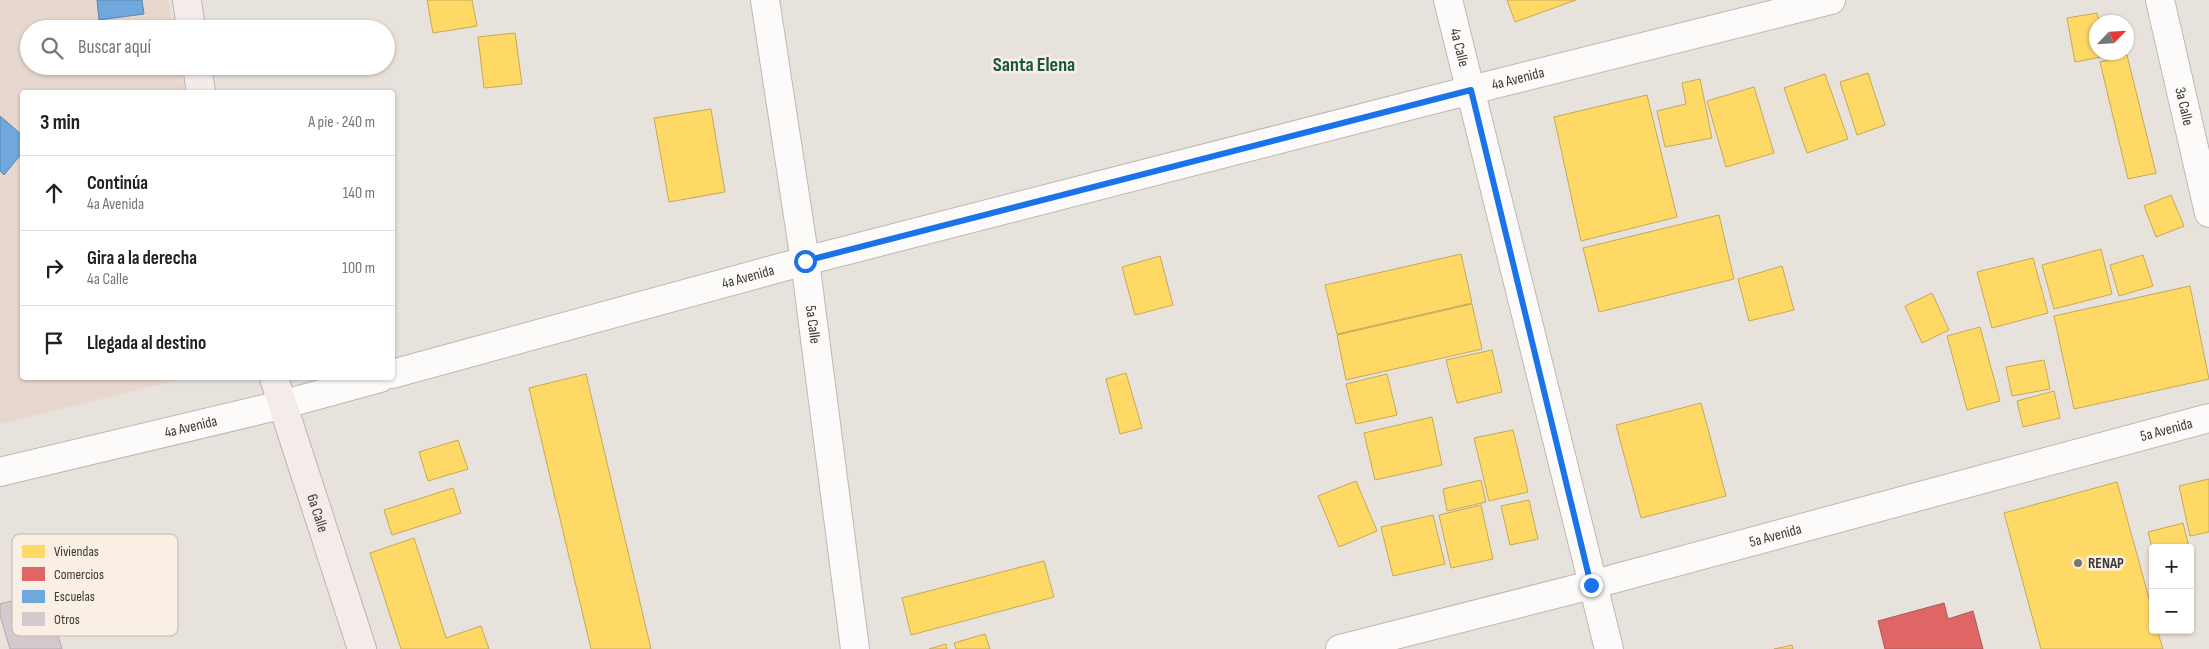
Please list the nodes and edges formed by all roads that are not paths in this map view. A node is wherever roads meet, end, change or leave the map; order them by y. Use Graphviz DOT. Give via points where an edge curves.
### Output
graph roads {
  1 [pos="187,0"];
  2 [pos="765,0"];
  3 [pos="1448,0"];
  4 [pos="1831,0"];
  5 [pos="2160,0"];
  6 [pos="190,20"];
  7 [pos="198,75"];
  8 [pos="201,90"];
  9 [pos="1471,90"];
  10 [pos="2209,213"];
  11 [pos="805,261"];
  12 [pos="395,373"];
  13 [pos="275,380"];
  14 [pos="373,380"];
  15 [pos="281,405"];
  16 [pos="2209,418"];
  17 [pos="0,472"];
  18 [pos="1591,585"];
  19 [pos="362,649"];
  20 [pos="855,649"];
  21 [pos="1340,649"];
  22 [pos="1609,649"];
  1 -- 6 [label="main road"];
  2 -- 11 [label="street, 5a Calle"];
  3 -- 9 [label="street, 4a Calle"];
  4 -- 9 [label="street, 4a Avenida"];
  5 -- 10 [label="street, 3a Calle"];
  7 -- 8 [label="main road"];
  9 -- 11 [label="street, 4a Avenida"];
  9 -- 18 [label="street, 4a Calle"];
  11 -- 12 [label="street, 4a Avenida"];
  11 -- 20 [label="street, 5a Calle"];
  13 -- 15 [label="main road, 6a Calle"];
  14 -- 15 [label="street, 4a Avenida"];
  15 -- 17 [label="street, 4a Avenida"];
  15 -- 19 [label="main road, 6a Calle"];
  16 -- 18 [label="street, 5a Avenida"];
  18 -- 21 [label="street, 5a Avenida"];
  18 -- 22 [label="street, 4a Calle"];
}
